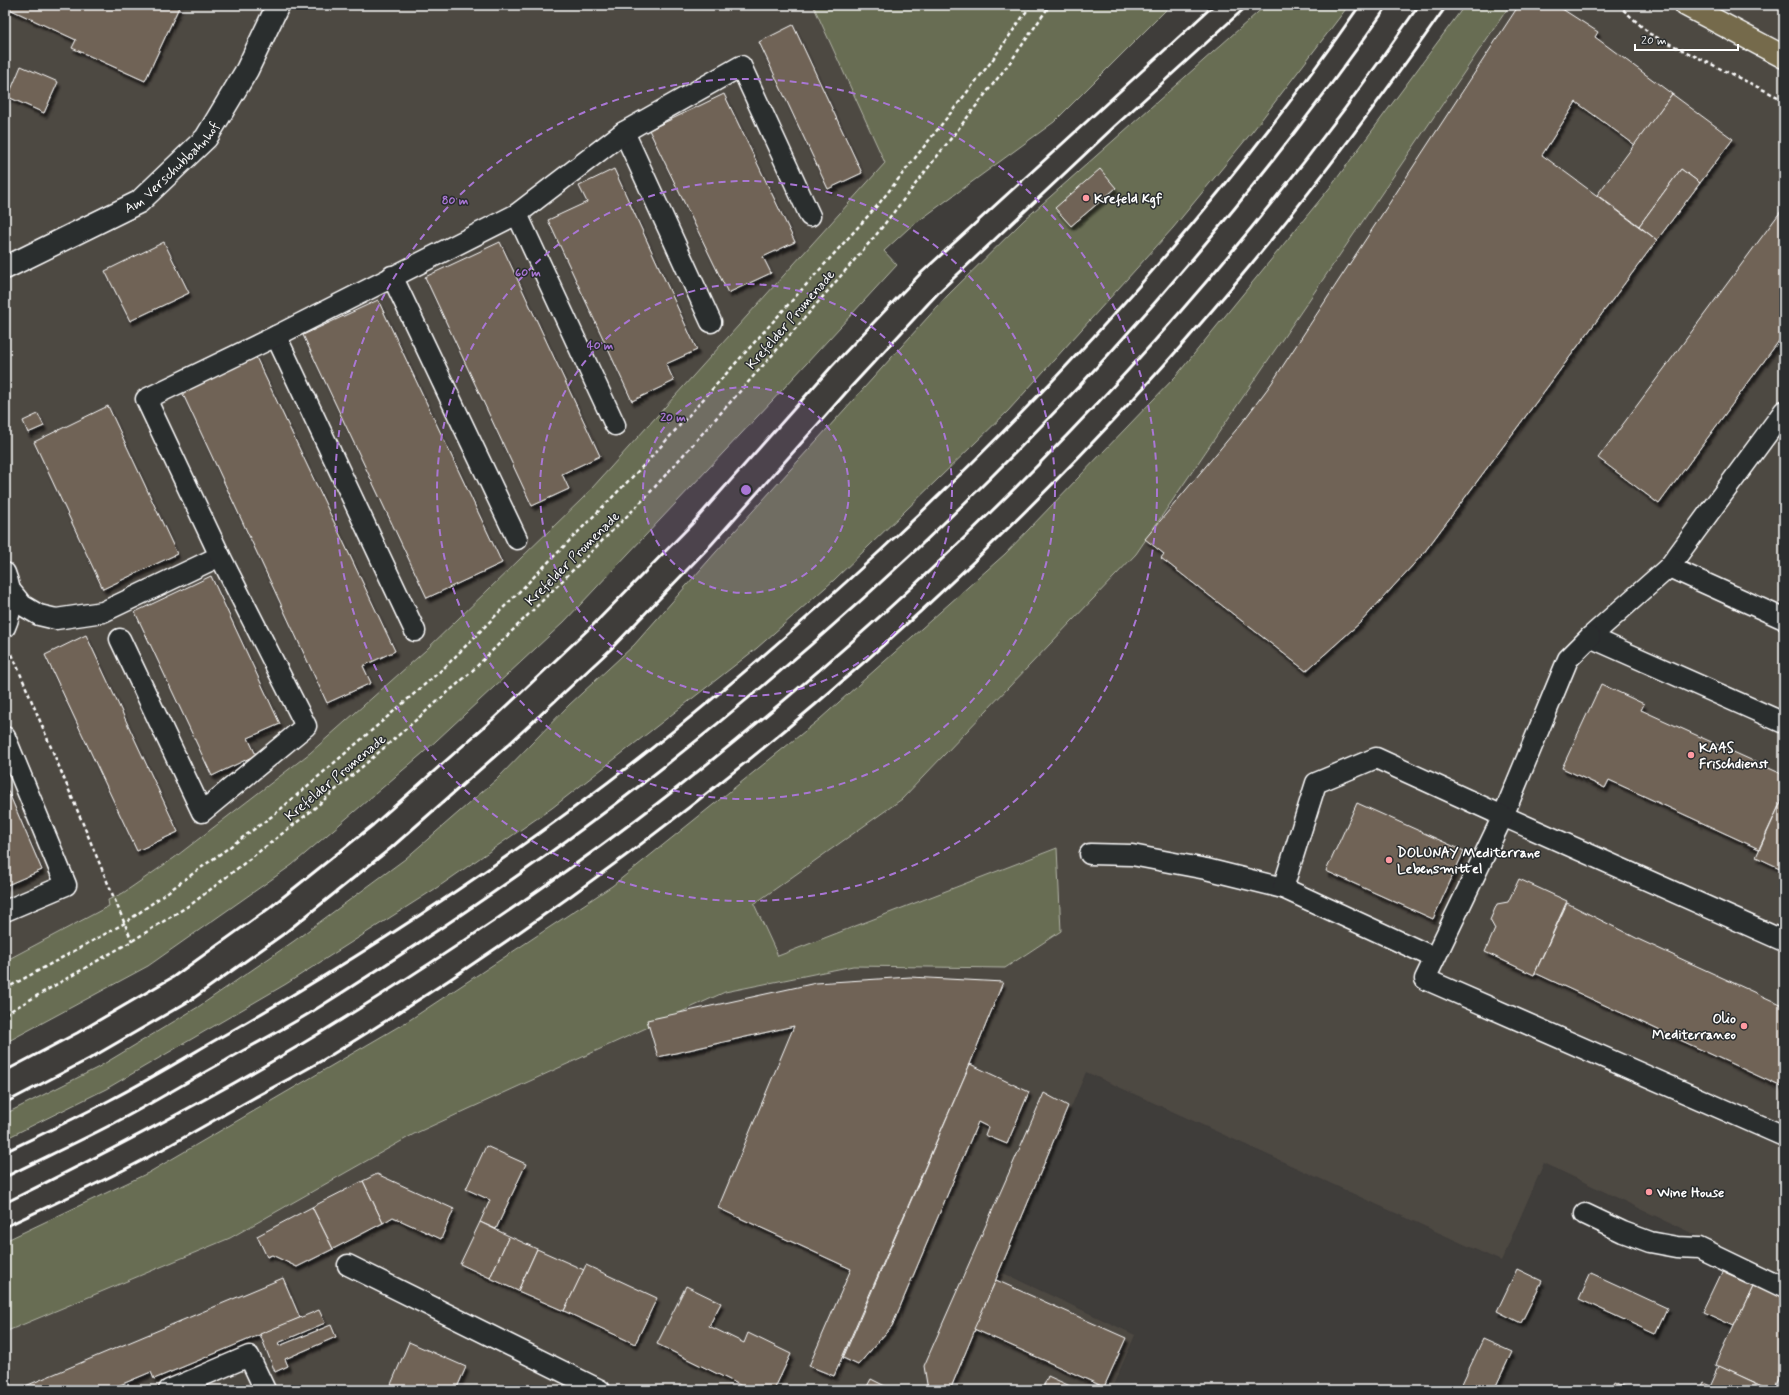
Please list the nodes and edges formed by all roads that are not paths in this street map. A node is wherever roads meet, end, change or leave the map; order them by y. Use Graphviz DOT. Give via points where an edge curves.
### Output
graph roads {
  1 [pos="278,5"];
  2 [pos="1686,5"];
  3 [pos="1784,57"];
  4 [pos="624,132"];
  5 [pos="516,214"];
  6 [pos="810,216"];
  7 [pos="5,268"];
  8 [pos="392,276"];
  9 [pos="711,322"];
  10 [pos="276,336"];
  11 [pos="1784,411"];
  12 [pos="615,425"];
  13 [pos="516,539"];
  14 [pos="220,556"];
  15 [pos="1669,568"];
  16 [pos="8,581"];
  17 [pos="1784,619"];
  18 [pos="5,627"];
  19 [pos="415,631"];
  20 [pos="1590,637"];
  21 [pos="120,639"];
  22 [pos="1784,723"];
  23 [pos="5,737"];
  24 [pos="1503,816"];
  25 [pos="1090,854"];
  26 [pos="1283,888"];
  27 [pos="5,911"];
  28 [pos="1784,941"];
  29 [pos="1435,958"];
  30 [pos="1784,1136"];
  31 [pos="1585,1214"];
  32 [pos="348,1265"];
  33 [pos="1784,1289"];
  34 [pos="169,1390"];
  35 [pos="265,1390"];
  36 [pos="600,1390"];
  1 -- 7 [label="street, Am Verschubbahnhof" via="248,70 206,138 139,202"];
  2 -- 3 [label="main road"];
  4 -- 5 [label="lane"];
  4 -- 6 [label="lane" via="742,66"];
  4 -- 9 [label="lane"];
  5 -- 8 [label="lane"];
  5 -- 12 [label="lane"];
  8 -- 10 [label="lane"];
  8 -- 13 [label="lane"];
  10 -- 14 [label="lane" via="146,399"];
  10 -- 19 [label="lane"];
  11 -- 15 [label="lane"];
  14 -- 16 [label="lane" via="103,612 56,619 39,615 22,605"];
  14 -- 21 [label="lane" via="306,726 202,812"];
  15 -- 17 [label="lane"];
  15 -- 20 [label="lane"];
  16 -- 18 [label="lane" via="11,608"];
  20 -- 22 [label="lane"];
  20 -- 24 [label="lane" via="1568,659"];
  23 -- 27 [label="lane" via="66,885"];
  24 -- 26 [label="lane" via="1376,758 1316,783"];
  24 -- 28 [label="lane"];
  24 -- 29 [label="lane"];
  25 -- 26 [label="lane" via="1132,855 1206,869"];
  26 -- 29 [label="lane"];
  29 -- 30 [label="lane" via="1425,979"];
  31 -- 33 [label="lane" via="1650,1242 1699,1248"];
  32 -- 36 [label="lane"];
  34 -- 35 [label="lane" via="249,1356"];
}
